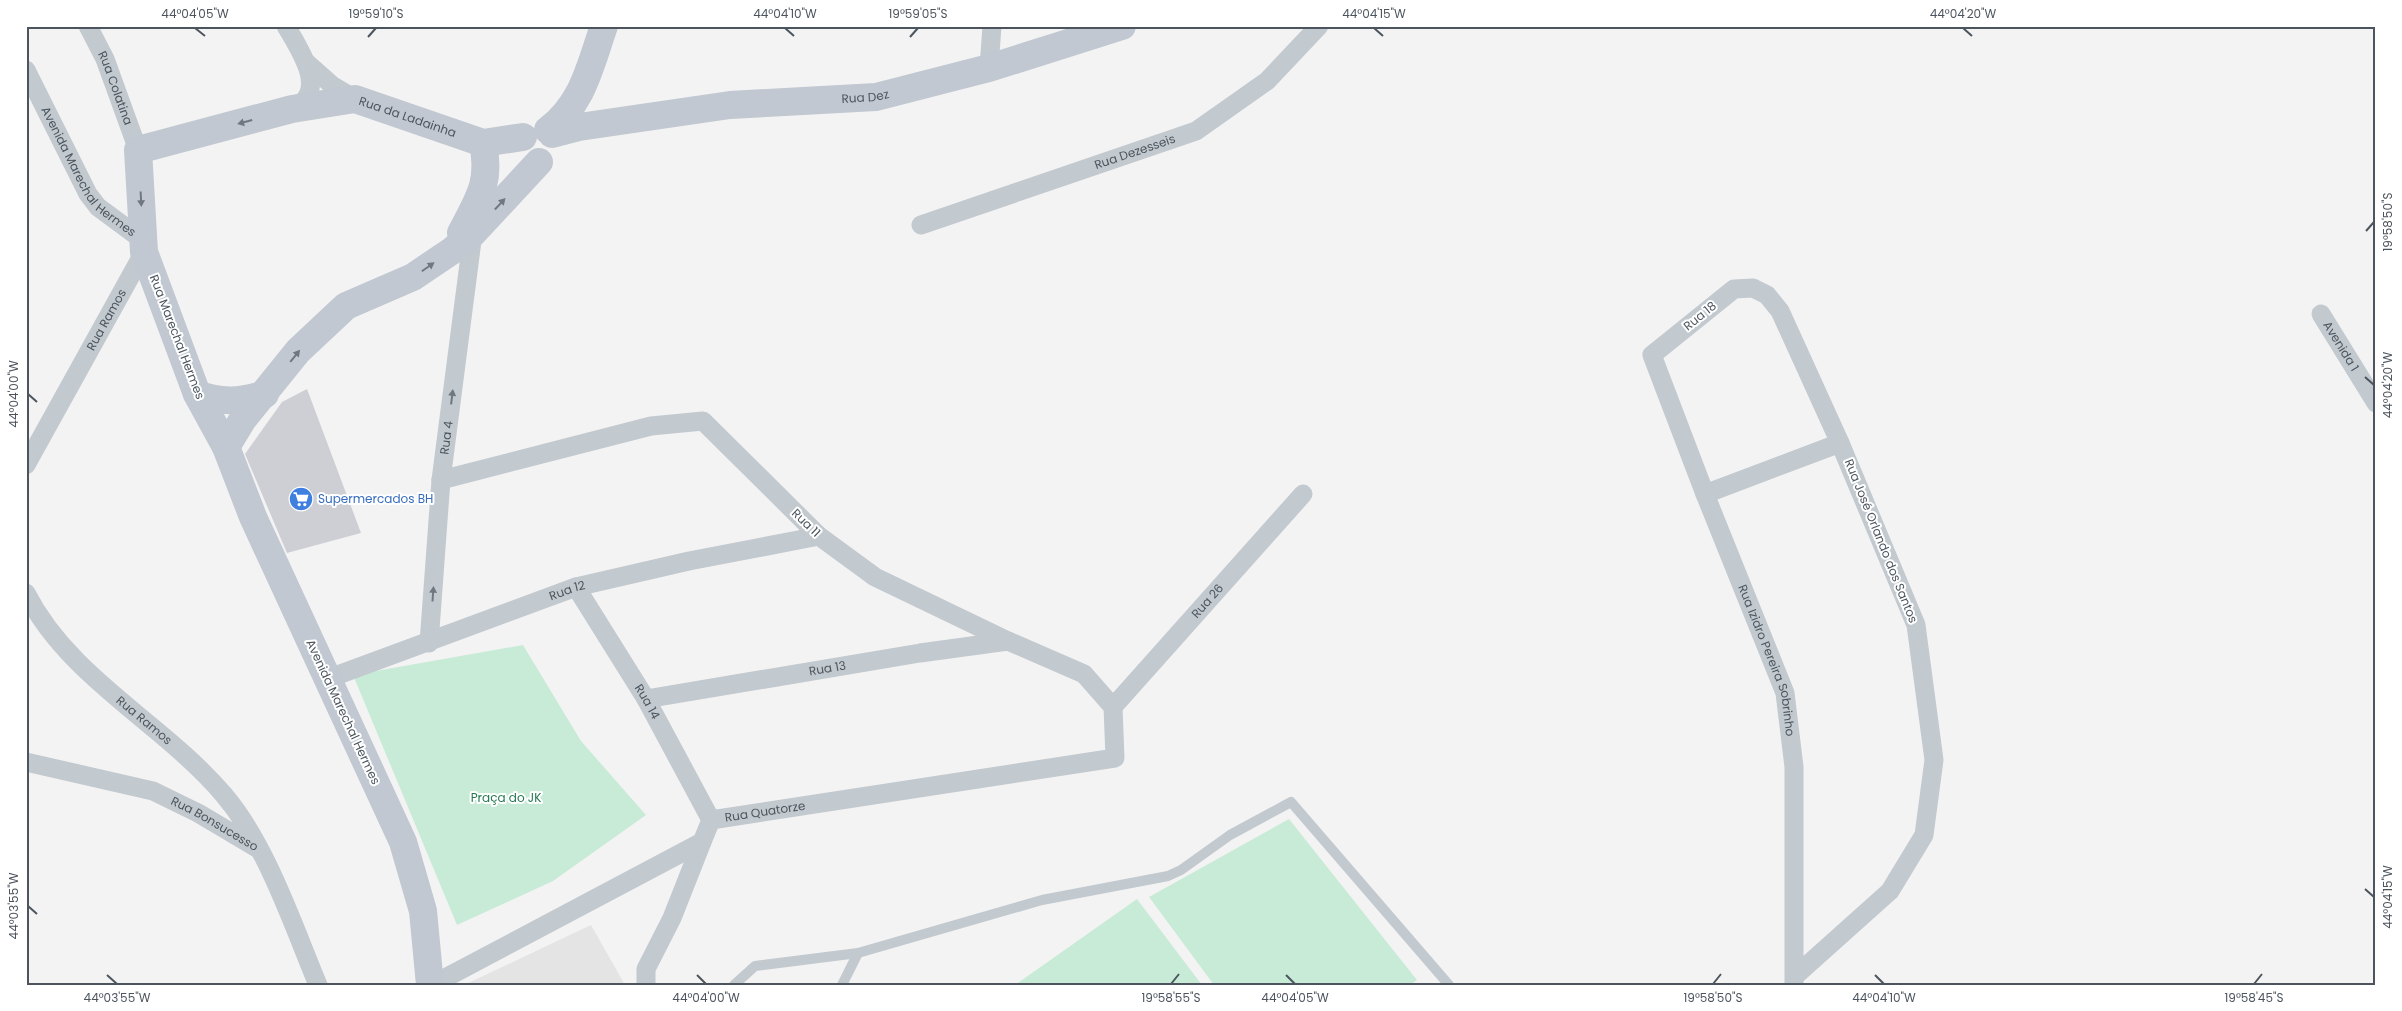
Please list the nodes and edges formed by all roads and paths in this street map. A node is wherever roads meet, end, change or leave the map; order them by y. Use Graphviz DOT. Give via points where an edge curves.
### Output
graph roads {
  1 [pos="88,26"];
  2 [pos="286,26"];
  3 [pos="604,26"];
  4 [pos="992,26"];
  5 [pos="1122,26"];
  6 [pos="1319,26"];
  7 [pos="307,64"];
  8 [pos="989,68"];
  9 [pos="26,70"];
  10 [pos="356,99"];
  11 [pos="292,109"];
  12 [pos="540,141"];
  13 [pos="483,142"];
  14 [pos="138,150"];
  15 [pos="921,226"];
  16 [pos="463,241"];
  17 [pos="144,247"];
  18 [pos="1753,288"];
  19 [pos="2321,314"];
  20 [pos="1652,355"];
  21 [pos="197,394"];
  22 [pos="264,394"];
  23 [pos="2376,403"];
  24 [pos="1840,443"];
  25 [pos="226,447"];
  26 [pos="26,466"];
  27 [pos="441,480"];
  28 [pos="1303,494"];
  29 [pos="1705,494"];
  30 [pos="819,536"];
  31 [pos="576,587"];
  32 [pos="26,593"];
  33 [pos="1008,641"];
  34 [pos="429,642"];
  35 [pos="327,679"];
  36 [pos="646,699"];
  37 [pos="1113,707"];
  38 [pos="26,762"];
  39 [pos="711,820"];
  40 [pos="702,842"];
  41 [pos="260,850"];
  42 [pos="858,953"];
  43 [pos="1794,981"];
  44 [pos="318,985"];
  45 [pos="431,985"];
  46 [pos="646,985"];
  47 [pos="734,985"];
  48 [pos="842,985"];
  49 [pos="1449,985"];
  1 -- 14 [label="street, Rua Colatina" via="105,59"];
  2 -- 7 [label="street"];
  3 -- 12 [label="street" via="574,105"];
  4 -- 8 [label="street"];
  5 -- 8 [label="street, Rua Dez"];
  6 -- 15 [label="street, Rua Dezesseis" via="1267,81 1196,131"];
  7 -- 10 [label="street" via="333,86"];
  7 -- 11 [label="street" via="309,92 302,104"];
  8 -- 12 [label="street, Rua Dez" via="876,97 730,105 600,124"];
  9 -- 17 [label="street, Avenida Marechal Hermes" via="88,194 98,207"];
  10 -- 11 [label="street, Rua da Ladainha"];
  10 -- 13 [label="street, Rua da Ladainha"];
  11 -- 14 [label="street, Rua da Ladainha, one-way"];
  12 -- 13 [label="street, Rua da Ladainha"];
  16 -- 12 [label="street, one-way"];
  13 -- 16 [label="street" via="487,164 482,193"];
  14 -- 17 [label="street, Rua Marechal Hermes, one-way"];
  22 -- 16 [label="street, one-way" via="298,351 346,306 412,277"];
  27 -- 16 [label="street, Rua 4, one-way"];
  17 -- 21 [label="street, Rua Marechal Hermes"];
  17 -- 26 [label="street, Rua Ramos"];
  18 -- 20 [label="street, Rua 18" via="1734,289"];
  18 -- 24 [label="street, Rua José Orlando dos Santos" via="1766,295 1780,311"];
  19 -- 23 [label="street, Avenida 1"];
  20 -- 29 [label="street, Rua Izidro Pereira Sobrinho"];
  21 -- 22 [label="street" via="227,401 246,400"];
  21 -- 25 [label="street, Rua Marechal Hermes"];
  22 -- 25 [label="street" via="242,419"];
  24 -- 29 [label="street"];
  24 -- 43 [label="street, Rua José Orlando dos Santos" via="1916,625 1934,760 1924,835 1890,891"];
  25 -- 35 [label="street, Avenida Marechal Hermes" via="253,517"];
  27 -- 30 [label="street, Rua 11" via="651,426 703,421"];
  34 -- 27 [label="street, Rua 4, one-way"];
  28 -- 37 [label="street, Rua 26"];
  29 -- 43 [label="street, Rua Izidro Pereira Sobrinho" via="1785,693 1794,767"];
  30 -- 31 [label="street, Rua 12"];
  30 -- 33 [label="street, Rua 11" via="876,577"];
  31 -- 34 [label="street, Rua 12"];
  31 -- 36 [label="street, Rua 14"];
  32 -- 41 [label="street, Rua Ramos" via="38,615 86,671 187,756 225,796"];
  33 -- 36 [label="street, Rua 13"];
  33 -- 37 [label="street, Rua 11" via="1084,674"];
  34 -- 35 [label="street, Rua 12"];
  35 -- 45 [label="street, Avenida Marechal Hermes" via="403,842 423,911"];
  36 -- 39 [label="street, Rua 14"];
  37 -- 39 [label="street, Rua Quatorze" via="1114,758"];
  38 -- 41 [label="street, Rua Bonsucesso" via="153,791"];
  39 -- 40 [label="street, Rua Quatorze"];
  40 -- 45 [label="street"];
  40 -- 46 [label="street, Rua Quatorze" via="672,918 646,970"];
  41 -- 44 [label="street, Rua Bonsucesso"];
  42 -- 47 [label="lane" via="755,966"];
  42 -- 48 [label="lane"];
  42 -- 49 [label="lane" via="1042,900 1168,876 1230,835 1291,802"];
}
